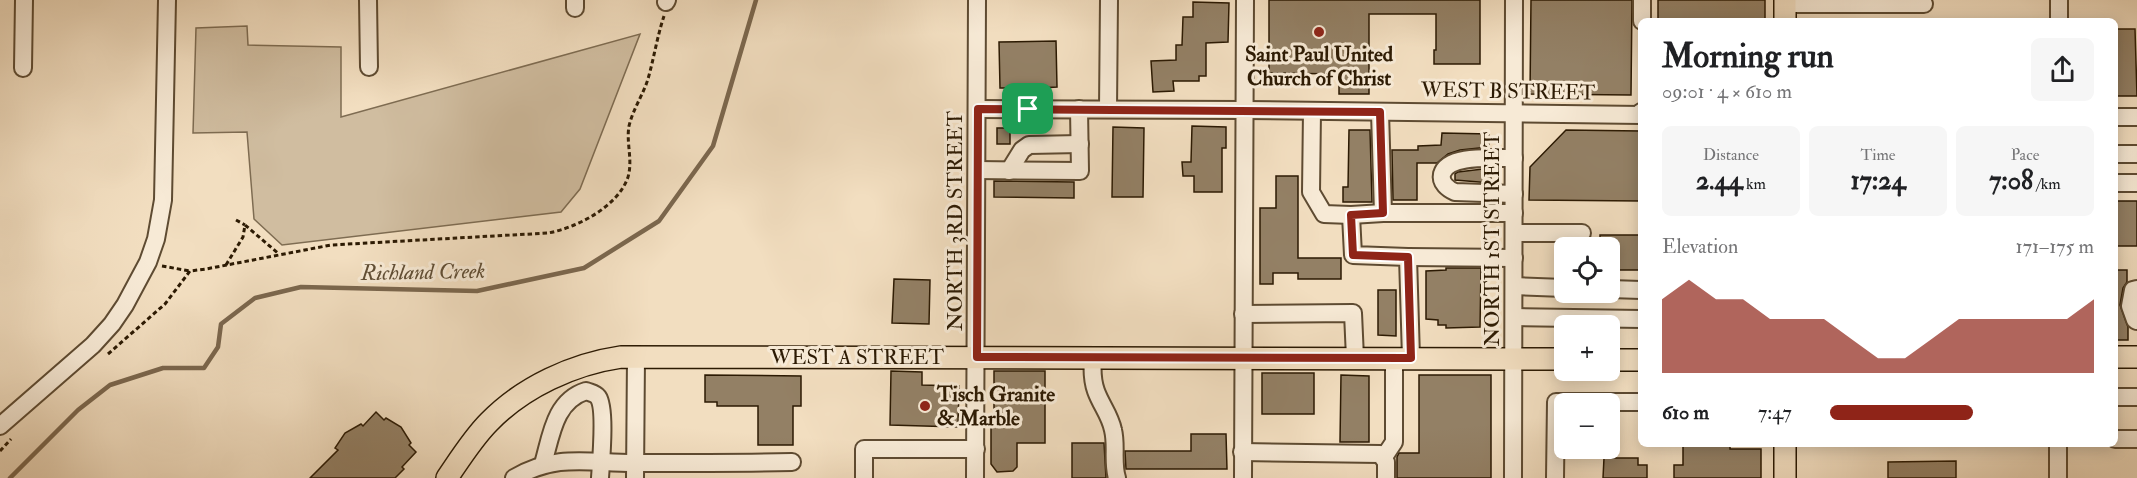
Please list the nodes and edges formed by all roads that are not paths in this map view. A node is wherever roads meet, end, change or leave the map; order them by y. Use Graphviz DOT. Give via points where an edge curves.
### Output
graph roads {
  1 [pos="24,0"];
  2 [pos="167,0"];
  3 [pos="368,0"];
  4 [pos="977,0"];
  5 [pos="1109,0"];
  6 [pos="1245,0"];
  7 [pos="1514,0"];
  8 [pos="1642,0"];
  9 [pos="2059,0"];
  10 [pos="1820,2"];
  11 [pos="1918,6"];
  12 [pos="1785,8"];
  13 [pos="1642,18"];
  14 [pos="2059,18"];
  15 [pos="369,67"];
  16 [pos="22,68"];
  17 [pos="978,109"];
  18 [pos="1079,109"];
  19 [pos="1108,109"];
  20 [pos="1245,110"];
  21 [pos="1312,111"];
  22 [pos="1380,112"];
  23 [pos="1638,113"];
  24 [pos="1514,114"];
  25 [pos="2118,117"];
  26 [pos="2137,117"];
  27 [pos="1080,144"];
  28 [pos="2118,154"];
  29 [pos="2137,154"];
  30 [pos="1514,158"];
  31 [pos="977,170"];
  32 [pos="1009,171"];
  33 [pos="2118,183"];
  34 [pos="2137,183"];
  35 [pos="1514,195"];
  36 [pos="1383,213"];
  37 [pos="1514,213"];
  38 [pos="1351,215"];
  39 [pos="1514,233"];
  40 [pos="1582,233"];
  41 [pos="1408,257"];
  42 [pos="1514,258"];
  43 [pos="1514,286"];
  44 [pos="1554,288"];
  45 [pos="1620,289"];
  46 [pos="2137,289"];
  47 [pos="1638,290"];
  48 [pos="1243,314"];
  49 [pos="1514,317"];
  50 [pos="1638,319"];
  51 [pos="2137,321"];
  52 [pos="636,357"];
  53 [pos="977,357"];
  54 [pos="1093,357"];
  55 [pos="2118,357"];
  56 [pos="2137,357"];
  57 [pos="1242,358"];
  58 [pos="1355,358"];
  59 [pos="1403,358"];
  60 [pos="1514,359"];
  61 [pos="1554,359"];
  62 [pos="1620,360"];
  63 [pos="1638,360"];
  64 [pos="564,372"];
  65 [pos="2118,397"];
  66 [pos="2137,397"];
  67 [pos="572,398"];
  68 [pos="1638,402"];
  69 [pos="0,426"];
  70 [pos="2118,439"];
  71 [pos="2137,439"];
  72 [pos="1785,447"];
  73 [pos="2058,447"];
  74 [pos="976,449"];
  75 [pos="1242,452"];
  76 [pos="1384,457"];
  77 [pos="792,462"];
  78 [pos="543,464"];
  79 [pos="600,470"];
  80 [pos="635,471"];
  81 [pos="447,478"];
  82 [pos="514,478"];
  83 [pos="864,478"];
  84 [pos="975,478"];
  85 [pos="1117,478"];
  86 [pos="1243,478"];
  87 [pos="1386,478"];
  88 [pos="1513,478"];
  89 [pos="1555,478"];
  90 [pos="1785,478"];
  91 [pos="2058,478"];
  1 -- 16 [label="street"];
  2 -- 69 [label="street" via="163,200 148,262 112,324"];
  3 -- 15 [label="street"];
  4 -- 17 [label="street, NORTH 3RD STREET"];
  5 -- 19 [label="street"];
  6 -- 20 [label="street"];
  7 -- 24 [label="street, NORTH 1ST STREET"];
  8 -- 13 [label="street"];
  9 -- 14 [label="street"];
  10 -- 11 [label="street"];
  10 -- 12 [label="street"];
  17 -- 18 [label="street, WEST B STREET"];
  17 -- 31 [label="street, NORTH 3RD STREET"];
  18 -- 19 [label="street, WEST B STREET"];
  18 -- 27 [label="street"];
  19 -- 20 [label="street, WEST B STREET"];
  20 -- 21 [label="street, WEST B STREET"];
  20 -- 48 [label="street"];
  21 -- 22 [label="street, WEST B STREET"];
  21 -- 38 [label="street" via="1311,192 1324,214"];
  22 -- 24 [label="street, WEST B STREET"];
  22 -- 36 [label="street"];
  23 -- 24 [label="street, WEST B STREET"];
  24 -- 30 [label="street, NORTH 1ST STREET"];
  25 -- 26 [label="street"];
  27 -- 32 [label="street" via="1029,145"];
  27 -- 32 [label="street" via="1080,171"];
  28 -- 29 [label="street"];
  30 -- 35 [label="street, NORTH 1ST STREET"];
  30 -- 35 [label="street" via="1458,160 1447,165 1442,174 1447,188 1455,192"];
  31 -- 32 [label="street"];
  31 -- 53 [label="street, NORTH 3RD STREET"];
  33 -- 34 [label="street"];
  35 -- 37 [label="street, NORTH 1ST STREET"];
  36 -- 37 [label="street"];
  36 -- 38 [label="street"];
  37 -- 39 [label="street, NORTH 1ST STREET"];
  38 -- 41 [label="street" via="1353,255"];
  39 -- 40 [label="street"];
  39 -- 42 [label="street, NORTH 1ST STREET"];
  41 -- 42 [label="street"];
  41 -- 59 [label="street"];
  42 -- 43 [label="street, NORTH 1ST STREET"];
  43 -- 44 [label="street"];
  43 -- 49 [label="street, NORTH 1ST STREET"];
  45 -- 47 [label="street"];
  46 -- 51 [label="street" via="2133,290 2130,306"];
  48 -- 57 [label="street"];
  48 -- 58 [label="street" via="1353,314"];
  49 -- 50 [label="street"];
  49 -- 60 [label="street, NORTH 1ST STREET"];
  52 -- 53 [label="main road, WEST A STREET"];
  52 -- 64 [label="main road, WEST A STREET" via="601,360"];
  52 -- 80 [label="street"];
  53 -- 54 [label="main road, WEST A STREET"];
  53 -- 74 [label="street, NORTH 3RD STREET"];
  54 -- 57 [label="main road, WEST A STREET"];
  54 -- 85 [label="street" via="1096,390 1110,415 1114,433"];
  55 -- 56 [label="main road"];
  57 -- 58 [label="main road, WEST A STREET"];
  57 -- 75 [label="street"];
  58 -- 59 [label="main road, WEST A STREET"];
  59 -- 60 [label="main road, WEST A STREET"];
  59 -- 76 [label="street" via="1394,442"];
  60 -- 61 [label="main road, WEST A STREET"];
  60 -- 88 [label="street, NORTH 1ST STREET"];
  62 -- 63 [label="main road"];
  64 -- 67 [label="street"];
  64 -- 81 [label="main road, WEST A STREET" via="520,397 489,422"];
  65 -- 66 [label="street"];
  67 -- 78 [label="street" via="557,413"];
  67 -- 79 [label="street" via="586,391 600,399"];
  68 -- 89 [label="street" via="1556,402"];
  70 -- 71 [label="street"];
  72 -- 90 [label="main road"];
  73 -- 91 [label="street"];
  74 -- 83 [label="street" via="864,449"];
  74 -- 84 [label="street, NORTH 3RD STREET"];
  75 -- 76 [label="street"];
  75 -- 86 [label="street"];
  76 -- 87 [label="street"];
  77 -- 80 [label="street"];
  78 -- 79 [label="street" via="557,461"];
  78 -- 82 [label="street"];
  79 -- 80 [label="street"];
}
